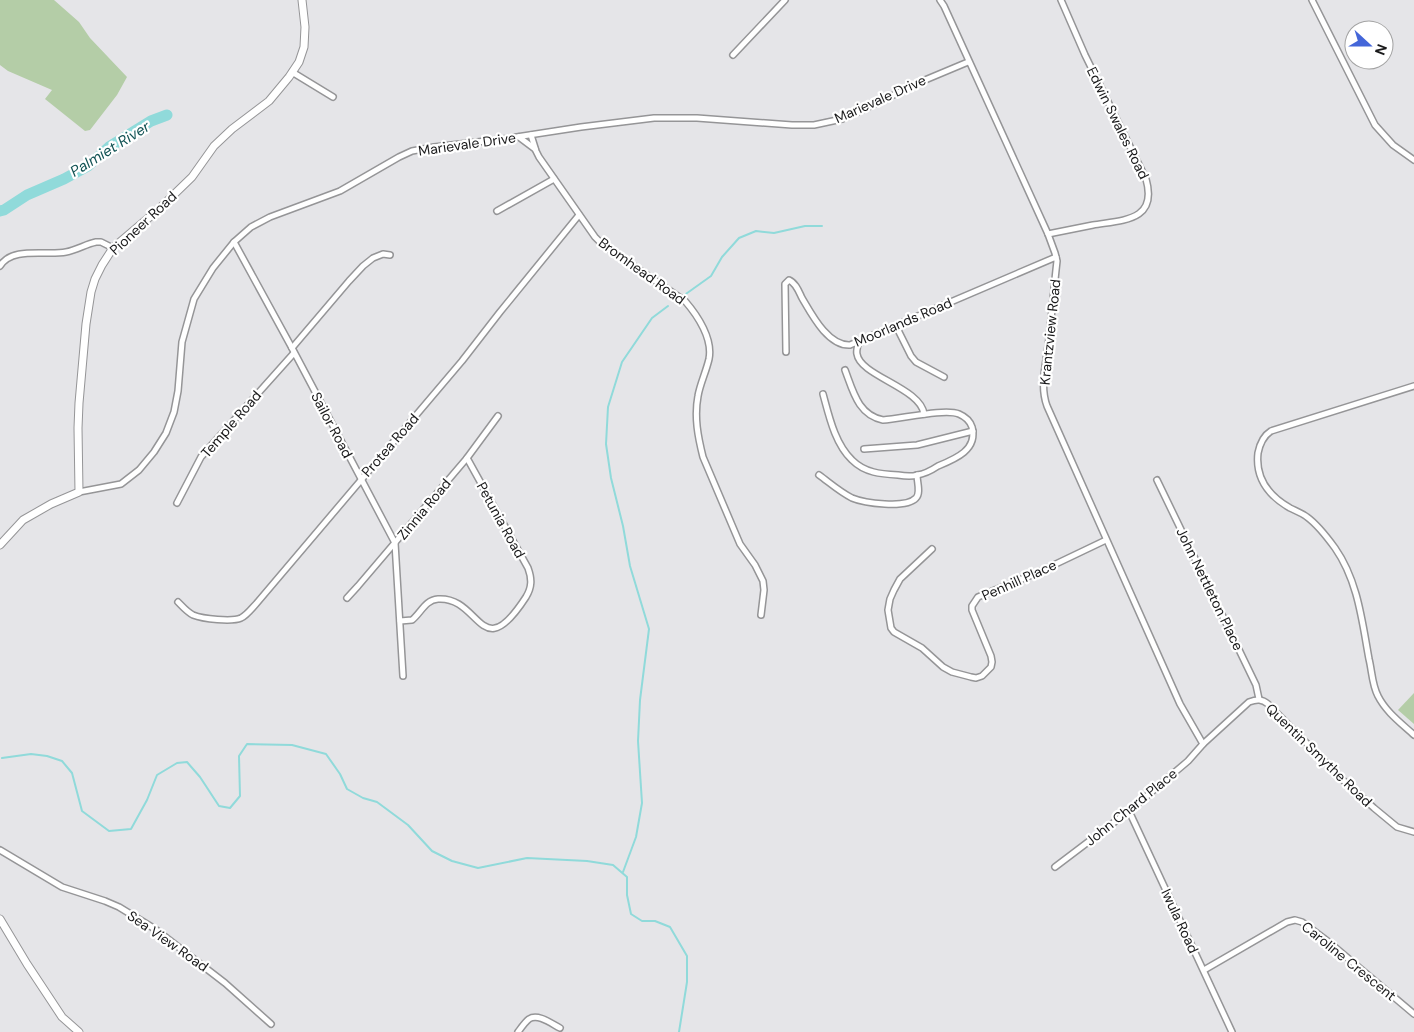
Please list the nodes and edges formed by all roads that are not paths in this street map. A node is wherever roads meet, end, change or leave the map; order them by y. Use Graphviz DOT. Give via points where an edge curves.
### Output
graph roads {
  1 [pos="302,0"];
  2 [pos="785,0"];
  3 [pos="940,0"];
  4 [pos="1061,0"];
  5 [pos="1312,0"];
  6 [pos="733,55"];
  7 [pos="968,62"];
  8 [pos="292,72"];
  9 [pos="333,96"];
  10 [pos="531,135"];
  11 [pos="519,137"];
  12 [pos="535,149"];
  13 [pos="1414,160"];
  14 [pos="554,179"];
  15 [pos="497,211"];
  16 [pos="579,215"];
  17 [pos="1048,234"];
  18 [pos="234,242"];
  19 [pos="113,248"];
  20 [pos="225,252"];
  21 [pos="242,255"];
  22 [pos="390,255"];
  23 [pos="1056,256"];
  24 [pos="0,266"];
  25 [pos="896,326"];
  26 [pos="858,343"];
  27 [pos="293,350"];
  28 [pos="786,352"];
  29 [pos="845,370"];
  30 [pos="944,377"];
  31 [pos="1414,386"];
  32 [pos="824,394"];
  33 [pos="924,414"];
  34 [pos="498,416"];
  35 [pos="973,431"];
  36 [pos="864,449"];
  37 [pos="467,458"];
  38 [pos="820,475"];
  39 [pos="916,475"];
  40 [pos="361,479"];
  41 [pos="1157,480"];
  42 [pos="79,492"];
  43 [pos="177,503"];
  44 [pos="1106,540"];
  45 [pos="395,543"];
  46 [pos="0,544"];
  47 [pos="932,548"];
  48 [pos="346,598"];
  49 [pos="178,602"];
  50 [pos="761,615"];
  51 [pos="400,621"];
  52 [pos="403,676"];
  53 [pos="1259,699"];
  54 [pos="1414,735"];
  55 [pos="1203,744"];
  56 [pos="1129,811"];
  57 [pos="1414,832"];
  58 [pos="0,850"];
  59 [pos="1055,867"];
  60 [pos="0,919"];
  61 [pos="1204,970"];
  62 [pos="1414,1014"];
  63 [pos="271,1024"];
  64 [pos="560,1028"];
  65 [pos="79,1032"];
  66 [pos="518,1032"];
  67 [pos="1232,1032"];
  1 -- 8 [label="main road, Pioneer Road" via="304,48"];
  2 -- 6 [label="street"];
  3 -- 7 [label="street, Krantzview Road"];
  4 -- 17 [label="street, Edwin Swales Road" via="1146,179 1148,195 1143,210 1131,219"];
  5 -- 13 [label="street" via="1375,125 1393,145"];
  7 -- 10 [label="street, Marievale Drive" via="858,112 814,125 654,118"];
  7 -- 17 [label="street, Krantzview Road"];
  8 -- 9 [label="street"];
  8 -- 19 [label="main road, Pioneer Road" via="269,101 214,146 192,177"];
  10 -- 11 [label="street, Marievale Drive"];
  10 -- 12 [label="street, Bromhead Road"];
  11 -- 12 [label="street"];
  11 -- 18 [label="street, Marievale Drive" via="412,151 335,193 259,222"];
  12 -- 14 [label="street, Bromhead Road"];
  14 -- 15 [label="street"];
  14 -- 16 [label="street, Bromhead Road"];
  16 -- 40 [label="street, Protea Road" via="462,361"];
  16 -- 50 [label="street, Bromhead Road" via="602,244 685,301 703,328 710,349 696,409 699,442 740,544 763,581"];
  17 -- 23 [label="street, Krantzview Road"];
  18 -- 20 [label="street, Marievale Drive"];
  18 -- 21 [label="street, Sailor Road"];
  19 -- 24 [label="street" via="96,242 64,253 11,256"];
  19 -- 42 [label="main road, Pioneer Road" via="96,279 88,308 79,403"];
  20 -- 21 [label="street"];
  20 -- 42 [label="street, Marievale Drive" via="190,308 182,342 174,412 160,444 149,460 120,484"];
  21 -- 27 [label="street, Sailor Road"];
  22 -- 27 [label="street, Temple Road" via="373,258 363,266"];
  23 -- 25 [label="street, Moorlands Road"];
  23 -- 44 [label="street, Krantzview Road" via="1043,382 1045,400"];
  25 -- 26 [label="street, Moorlands Road"];
  25 -- 30 [label="street" via="916,362"];
  26 -- 28 [label="street, Moorlands Road" via="844,346 832,340 789,280 785,284"];
  26 -- 33 [label="street" via="860,361 915,398"];
  27 -- 40 [label="street, Sailor Road"];
  27 -- 43 [label="street, Temple Road" via="201,457"];
  29 -- 33 [label="street" via="855,397 870,415 883,420"];
  31 -- 54 [label="street" via="1271,431 1261,441 1258,460 1260,476 1267,490 1312,521 1343,559 1355,589 1375,690 1390,713"];
  32 -- 39 [label="street" via="831,424 852,461 878,474"];
  33 -- 35 [label="street" via="956,413 968,419"];
  34 -- 37 [label="street, Zinnia Road"];
  35 -- 36 [label="street" via="917,445"];
  35 -- 39 [label="street" via="972,442 964,453"];
  37 -- 45 [label="street, Zinnia Road"];
  37 -- 51 [label="street, Petunia Road" via="528,568 532,582 530,590 517,610 498,628 484,627 463,607 444,599 430,601 412,620"];
  38 -- 39 [label="street" via="851,497 864,502 902,504 916,499"];
  40 -- 45 [label="street, Sailor Road"];
  40 -- 49 [label="street, Protea Road" via="243,617 199,616"];
  41 -- 53 [label="street, John Nettleton Place" via="1256,685"];
  42 -- 46 [label="main road" via="23,520"];
  44 -- 47 [label="street, Penhill Place" via="978,597 972,610 992,662 987,672 976,678 947,670 922,648 891,628 888,610 894,590 900,579"];
  44 -- 55 [label="street, Krantzview Road" via="1180,704"];
  45 -- 48 [label="street, Zinnia Road"];
  45 -- 51 [label="street, Sailor Road"];
  51 -- 52 [label="street, Sailor Road"];
  53 -- 55 [label="street, Quentin Smythe Road" via="1249,702"];
  53 -- 57 [label="street, Quentin Smythe Road" via="1268,704 1374,808 1398,827"];
  55 -- 56 [label="street, John Chard Place" via="1188,761"];
  56 -- 59 [label="street, John Chard Place"];
  56 -- 61 [label="street, Iwula Road"];
  58 -- 63 [label="street, Sea View Road" via="62,887 105,901 155,928"];
  60 -- 65 [label="main road" via="62,1017"];
  61 -- 62 [label="street, Caroline Crescent" via="1296,920 1330,943"];
  61 -- 67 [label="street, Iwula Road"];
  64 -- 66 [label="street" via="534,1017"];
}
